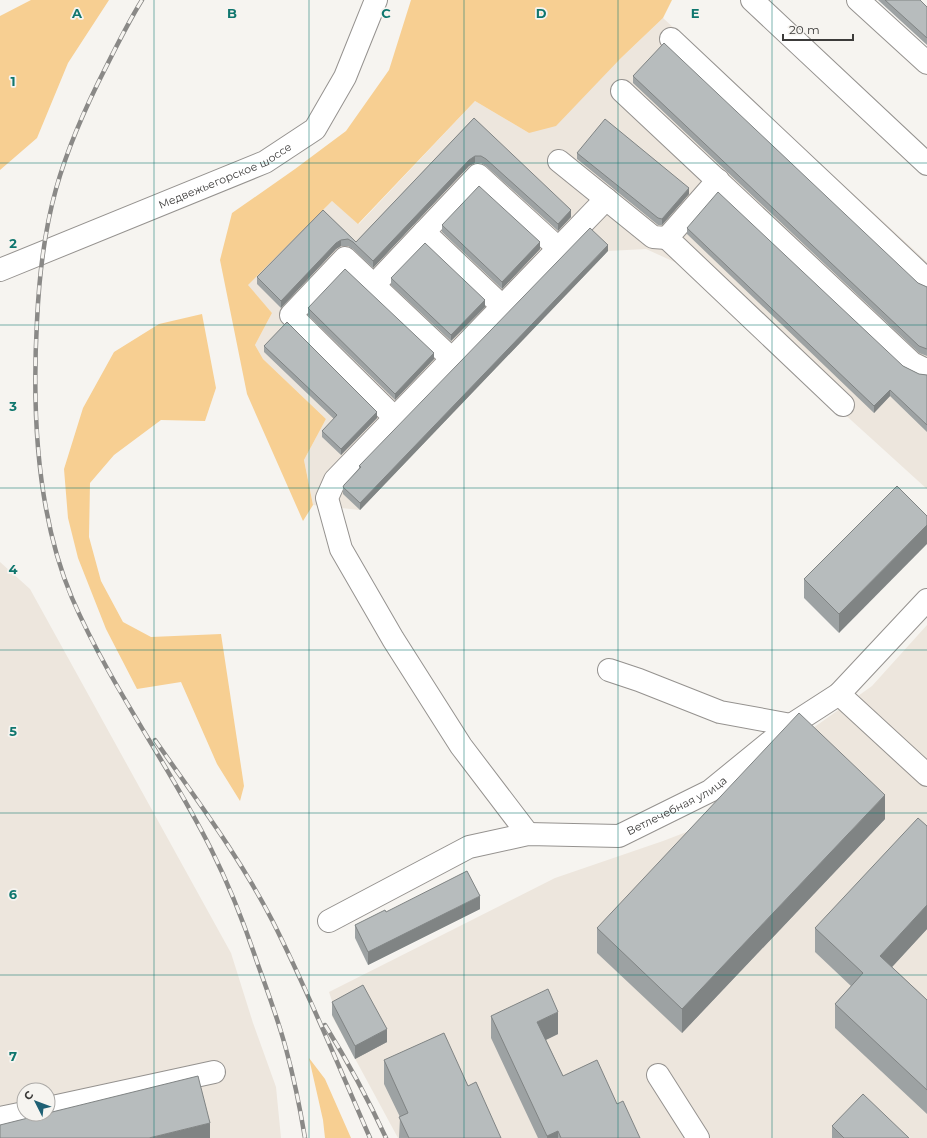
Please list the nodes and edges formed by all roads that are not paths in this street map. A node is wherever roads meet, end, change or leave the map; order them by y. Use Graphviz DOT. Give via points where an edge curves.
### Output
graph roads {
  1 [pos="376,0"];
  2 [pos="752,0"];
  3 [pos="858,0"];
  4 [pos="671,39"];
  5 [pos="927,63"];
  6 [pos="622,91"];
  7 [pos="559,161"];
  8 [pos="927,164"];
  9 [pos="718,180"];
  10 [pos="606,199"];
  11 [pos="424,232"];
  12 [pos="667,238"];
  13 [pos="558,248"];
  14 [pos="0,270"];
  15 [pos="927,280"];
  16 [pos="374,285"];
  17 [pos="502,306"];
  18 [pos="452,359"];
  19 [pos="927,369"];
  20 [pos="843,405"];
  21 [pos="395,418"];
  22 [pos="927,600"];
  23 [pos="609,670"];
  24 [pos="839,694"];
  25 [pos="791,725"];
  26 [pos="927,775"];
  27 [pos="528,834"];
  28 [pos="329,921"];
  29 [pos="214,1072"];
  30 [pos="658,1075"];
  31 [pos="56,1106"];
  32 [pos="16,1115"];
  33 [pos="0,1118"];
  34 [pos="698,1138"];
  1 -- 14 [label="street, Медвежьегорское шоссе" via="345,77 315,129 265,162"];
  2 -- 8 [label="street"];
  3 -- 5 [label="street"];
  4 -- 15 [label="street"];
  6 -- 9 [label="street"];
  7 -- 10 [label="street"];
  9 -- 12 [label="street"];
  9 -- 19 [label="street" via="912,363"];
  10 -- 12 [label="street" via="653,237"];
  10 -- 13 [label="street"];
  11 -- 13 [label="street" via="478,175"];
  11 -- 16 [label="street"];
  11 -- 17 [label="street"];
  12 -- 20 [label="street"];
  13 -- 17 [label="street"];
  16 -- 18 [label="street"];
  16 -- 21 [label="street" via="345,258 291,316"];
  17 -- 18 [label="street"];
  18 -- 21 [label="street"];
  21 -- 27 [label="street" via="335,480 327,498 340,549 461,746"];
  22 -- 24 [label="street, Ветлечебная улица"];
  23 -- 25 [label="street" via="720,712"];
  24 -- 25 [label="street, Ветлечебная улица"];
  24 -- 26 [label="street"];
  25 -- 27 [label="street, Ветлечебная улица" via="710,791 619,836"];
  27 -- 28 [label="street, Ветлечебная улица" via="469,847"];
  29 -- 31 [label="street"];
  30 -- 34 [label="street"];
  32 -- 33 [label="street"];
}
